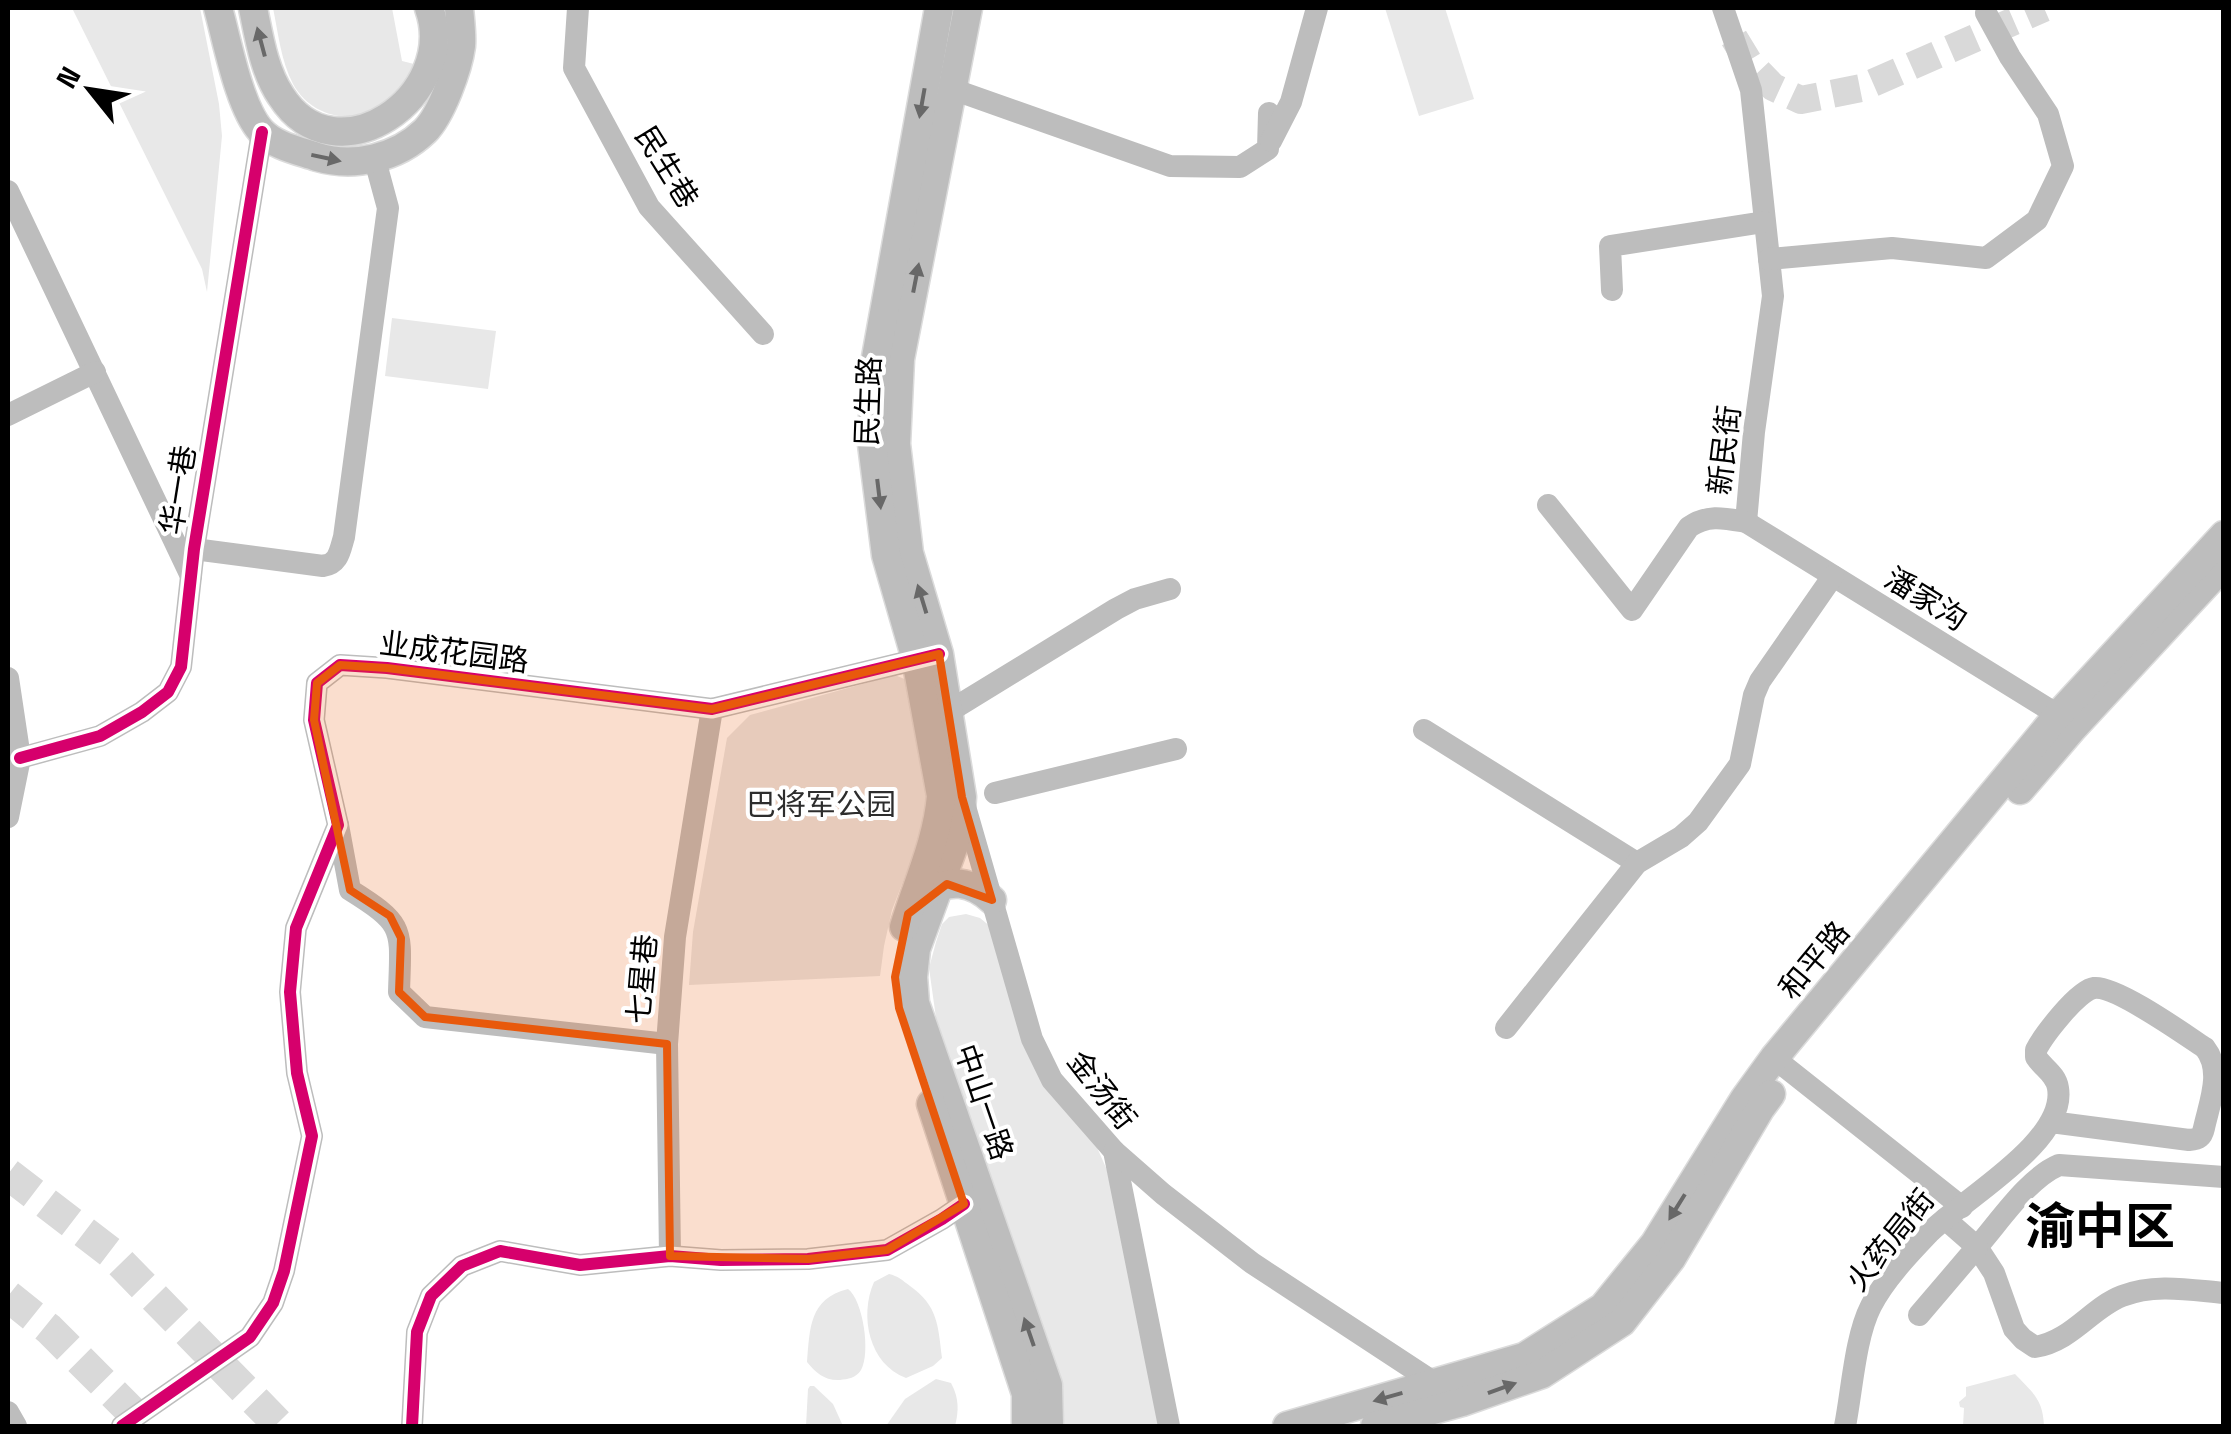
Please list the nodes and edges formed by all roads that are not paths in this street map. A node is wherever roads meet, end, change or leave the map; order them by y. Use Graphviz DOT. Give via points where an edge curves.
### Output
graph roads {
  1 [pos="218,8"];
  2 [pos="253,8"];
  3 [pos="460,8"];
  4 [pos="480,8"];
  5 [pos="578,8"];
  6 [pos="939,8"];
  7 [pos="968,8"];
  8 [pos="1317,8"];
  9 [pos="1723,8"];
  10 [pos="432,10"];
  11 [pos="1986,12"];
  12 [pos="461,46"];
  13 [pos="952,89"];
  14 [pos="1269,114"];
  15 [pos="262,132"];
  16 [pos="1268,149"];
  17 [pos="375,160"];
  18 [pos="8,190"];
  19 [pos="1764,222"];
  20 [pos="1768,259"];
  21 [pos="1612,290"];
  22 [pos="763,334"];
  23 [pos="96,372"];
  24 [pos="8,415"];
  25 [pos="1548,504"];
  26 [pos="1746,522"];
  27 [pos="2224,535"];
  28 [pos="194,549"];
  29 [pos="2224,565"];
  30 [pos="191,576"];
  31 [pos="1832,576"];
  32 [pos="1170,589"];
  33 [pos="928,656"];
  34 [pos="8,678"];
  35 [pos="712,710"];
  36 [pos="948,712"];
  37 [pos="2066,721"];
  38 [pos="1424,730"];
  39 [pos="1176,750"];
  40 [pos="20,758"];
  41 [pos="994,793"];
  42 [pos="952,797"];
  43 [pos="8,817"];
  44 [pos="338,825"];
  45 [pos="1637,863"];
  46 [pos="938,886"];
  47 [pos="996,911"];
  48 [pos="917,918"];
  49 [pos="1506,1028"];
  50 [pos="667,1044"];
  51 [pos="1782,1064"];
  52 [pos="2051,1122"];
  53 [pos="1114,1151"];
  54 [pos="2224,1178"];
  55 [pos="964,1204"];
  56 [pos="1953,1213"];
  57 [pos="1978,1247"];
  58 [pos="670,1256"];
  59 [pos="2224,1293"];
  60 [pos="1919,1315"];
  61 [pos="1437,1384"];
  62 [pos="1462,1402"];
  63 [pos="8,1412"];
  64 [pos="16,1426"];
  65 [pos="122,1426"];
  66 [pos="412,1426"];
  67 [pos="1026,1426"];
  68 [pos="1050,1426"];
  69 [pos="1169,1426"];
  70 [pos="1286,1426"];
  71 [pos="1375,1426"];
  72 [pos="1845,1426"];
  1 -- 15 [label="main road" via="242,96"];
  10 -- 2 [label="main road, one-way" via="430,62 401,109 375,125 327,130 297,116 280,96"];
  3 -- 12 [label="main road"];
  4 -- 12 [label="main road"];
  5 -- 22 [label="street, 民生巷" via="574,68 650,207"];
  6 -- 33 [label="main road, 民生路, one-way" via="875,363 872,444 886,554"];
  7 -- 13 [label="main road, 民生路"];
  8 -- 16 [label="street" via="1290,102"];
  9 -- 19 [label="street, 新民街" via="1751,90"];
  11 -- 20 [label="street" via="2048,114 2063,166 2038,220 1986,258 1892,248"];
  12 -- 17 [label="main road" via="450,90 427,130"];
  13 -- 16 [label="street" via="1170,166 1240,167"];
  33 -- 13 [label="main road, 民生路, one-way" via="896,444 900,360"];
  14 -- 16 [label="street"];
  15 -- 17 [label="main road, one-way" via="333,162"];
  15 -- 28 [label="street, 华一巷"];
  17 -- 28 [label="street" via="388,208 338,557 323,566"];
  18 -- 23 [label="street"];
  19 -- 20 [label="street, 新民街"];
  19 -- 21 [label="street" via="1610,246"];
  20 -- 26 [label="street, 新民街" via="1773,296"];
  23 -- 24 [label="street"];
  23 -- 30 [label="street"];
  25 -- 26 [label="street, 新民街" via="1632,610 1688,527 1717,517"];
  26 -- 31 [label="street, 潘家沟"];
  27 -- 37 [label="main road, 和平路"];
  28 -- 30 [label="street, 华一巷"];
  29 -- 37 [label="main road, 和平路"];
  30 -- 40 [label="street, 华一巷" via="180,667 168,692 100,736"];
  31 -- 37 [label="street, 潘家沟"];
  31 -- 45 [label="street" via="1760,681 1740,764 1698,822"];
  32 -- 36 [label="street" via="1116,609"];
  33 -- 35 [label="street, 业成花园路"];
  33 -- 36 [label="main road, 民生路"];
  33 -- 42 [label="main road, 民生路"];
  34 -- 40 [label="street"];
  35 -- 44 [label="street, 业成花园路" via="340,665 316,683 314,720"];
  35 -- 50 [label="street, 七星巷" via="675,937"];
  36 -- 42 [label="main road, 民生路"];
  37 -- 51 [label="main road, 和平路"];
  38 -- 45 [label="street"];
  39 -- 41 [label="street"];
  40 -- 43 [label="street"];
  42 -- 46 [label="main road" via="960,822"];
  42 -- 47 [label="street, 金汤街"];
  42 -- 48 [label="main road, 中山一路" via="940,815"];
  44 -- 50 [label="street" via="350,890 390,916 401,938 399,992 425,1017"];
  44 -- 65 [label="street" via="296,928 290,992 296,1073 312,1136 273,1303 250,1337"];
  45 -- 49 [label="street"];
  46 -- 47 [label="main road" via="961,883 980,890"];
  46 -- 48 [label="main road" via="919,900"];
  47 -- 48 [label="main road" via="950,899"];
  47 -- 53 [label="street, 金汤街" via="1042,1062"];
  48 -- 55 [label="main road, 中山一路" via="898,946 899,1008"];
  68 -- 48 [label="main road, 中山一路, one-way" via="1048,1386 915,1003"];
  50 -- 58 [label="street, 七星巷"];
  51 -- 56 [label="street, 火药局街"];
  51 -- 61 [label="main road, 和平路, one-way" via="1744,1098 1654,1243 1604,1307 1524,1357"];
  62 -- 51 [label="main road, 和平路, one-way" via="1542,1374 1622,1322 1671,1260"];
  52 -- 52 [label="street" via="2058,1088 2036,1057 2038,1045 2089,988 2116,992 2211,1055 2216,1076 2197,1140"];
  52 -- 56 [label="street" via="2009,1170"];
  53 -- 61 [label="street" via="1252,1263"];
  53 -- 69 [label="street, 金汤街"];
  54 -- 57 [label="street" via="2059,1165 2035,1181"];
  55 -- 58 [label="street" via="886,1250 808,1259"];
  55 -- 67 [label="main road, 中山一路" via="1026,1394"];
  56 -- 57 [label="street"];
  56 -- 72 [label="street, 火药局街" via="1871,1305"];
  57 -- 59 [label="street" via="2014,1329 2035,1347 2052,1344 2121,1296 2163,1287"];
  57 -- 60 [label="street"];
  58 -- 66 [label="street" via="580,1265 500,1251 462,1266 431,1296 417,1332"];
  61 -- 62 [label="street"];
  61 -- 70 [label="main road, 和平路, one-way"];
  62 -- 71 [label="main road, 和平路"];
  63 -- 64 [label="street"];
}
